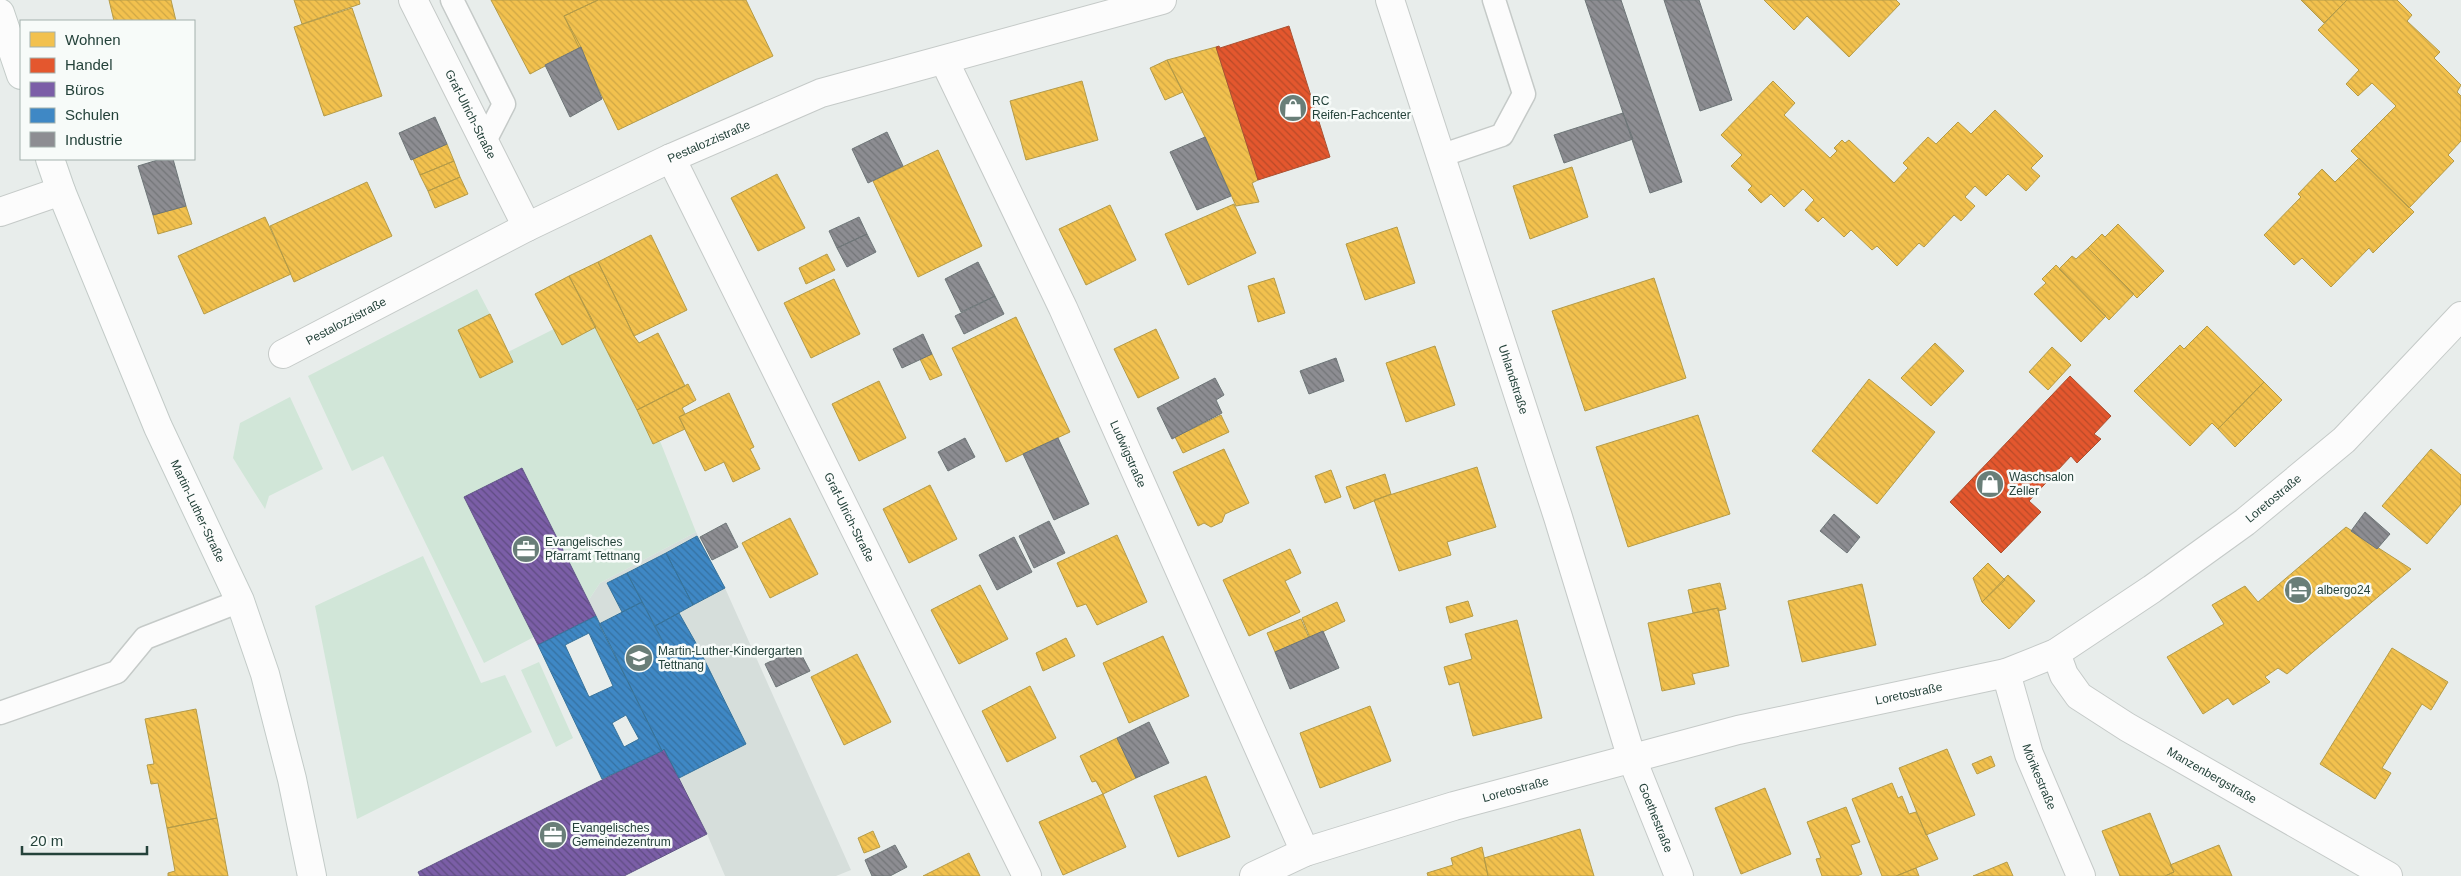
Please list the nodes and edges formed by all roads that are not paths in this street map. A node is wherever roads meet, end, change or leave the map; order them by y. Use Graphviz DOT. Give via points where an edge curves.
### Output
graph roads {
  1 [pos="413,0"];
  2 [pos="452,0"];
  3 [pos="1162,0"];
  4 [pos="1390,0"];
  5 [pos="1494,0"];
  6 [pos="0,13"];
  7 [pos="944,60"];
  8 [pos="20,72"];
  9 [pos="484,141"];
  10 [pos="1440,156"];
  11 [pos="671,158"];
  12 [pos="50,160"];
  13 [pos="61,191"];
  14 [pos="0,212"];
  15 [pos="527,228"];
  16 [pos="2461,316"];
  17 [pos="283,354"];
  18 [pos="240,601"];
  19 [pos="2056,653"];
  20 [pos="2006,673"];
  21 [pos="0,714"];
  22 [pos="1632,759"];
  23 [pos="1305,852"];
  24 [pos="312,876"];
  25 [pos="1027,876"];
  26 [pos="1254,876"];
  27 [pos="1679,876"];
  28 [pos="2081,876"];
  29 [pos="2388,876"];
  1 -- 9 [label="street, Graf-Ulrich-Straße"];
  2 -- 9 [label="lane" via="504,104"];
  3 -- 7 [label="street, Pestalozzistraße"];
  4 -- 10 [label="street, Uhlandstraße"];
  5 -- 10 [label="lane" via="1524,94 1502,135"];
  6 -- 8 [label="street"];
  7 -- 11 [label="street, Pestalozzistraße" via="821,92"];
  7 -- 23 [label="street, Ludwigstraße" via="1063,308"];
  9 -- 15 [label="street, Graf-Ulrich-Straße"];
  10 -- 22 [label="street, Uhlandstraße" via="1558,517"];
  11 -- 15 [label="street, Pestalozzistraße"];
  11 -- 25 [label="street, Graf-Ulrich-Straße"];
  12 -- 13 [label="street, Martin-Luther-Straße"];
  13 -- 14 [label="street"];
  13 -- 18 [label="street, Martin-Luther-Straße" via="158,426"];
  15 -- 17 [label="street, Pestalozzistraße"];
  16 -- 19 [label="street, Loretostraße" via="2344,440 2245,522"];
  18 -- 21 [label="lane" via="145,638 117,672"];
  18 -- 24 [label="street, Martin-Luther-Straße" via="290,769"];
  19 -- 20 [label="street, Loretostraße"];
  19 -- 29 [label="street, Manzenbergstraße" via="2064,675 2079,696 2127,727"];
  20 -- 22 [label="street, Loretostraße" via="1738,730"];
  20 -- 28 [label="street, Mörikestraße" via="2029,754"];
  22 -- 23 [label="street, Loretostraße" via="1454,806"];
  22 -- 27 [label="street, Goethestraße"];
  23 -- 26 [label="street, Loretostraße"];
}
